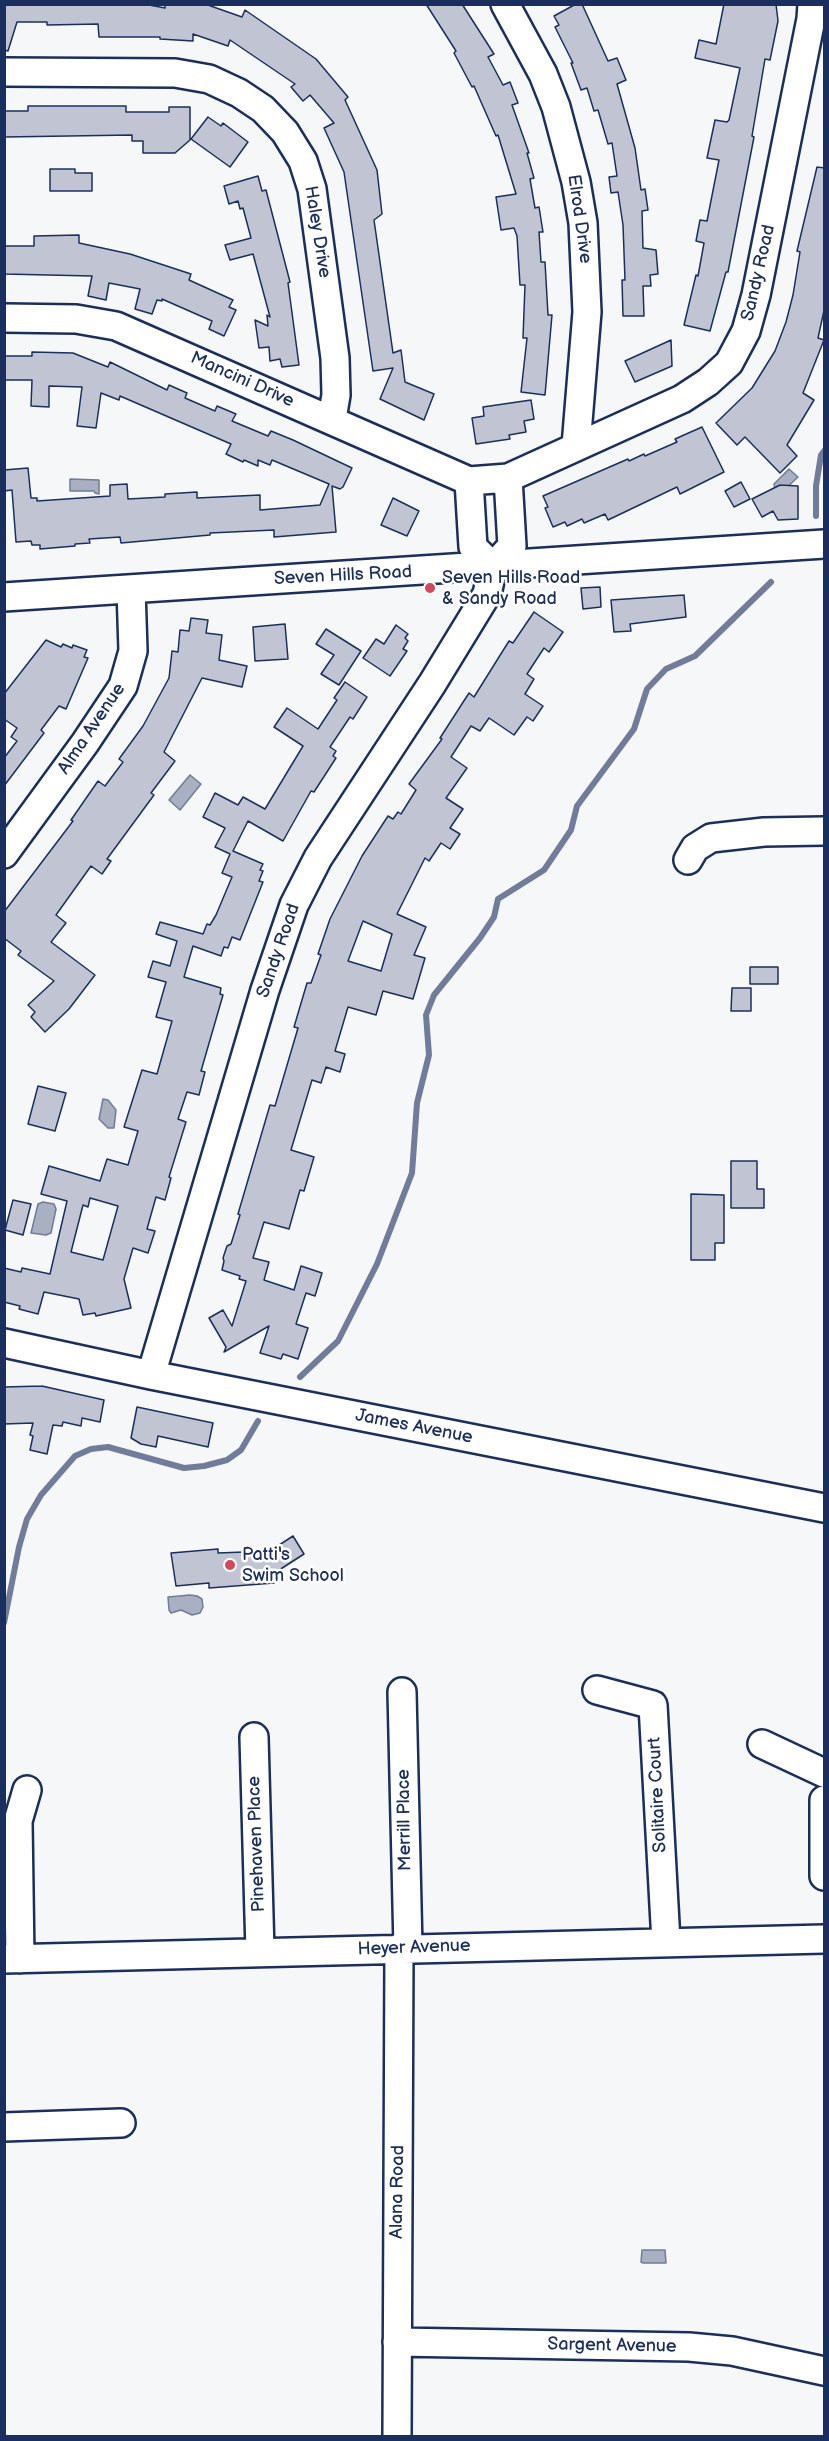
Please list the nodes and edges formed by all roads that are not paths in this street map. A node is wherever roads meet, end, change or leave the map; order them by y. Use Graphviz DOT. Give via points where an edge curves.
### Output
graph roads {
  1 [pos="505,4"];
  2 [pos="812,4"];
  3 [pos="4,72"];
  4 [pos="4,318"];
  5 [pos="332,419"];
  6 [pos="576,446"];
  7 [pos="508,478"];
  8 [pos="469,481"];
  9 [pos="825,544"];
  10 [pos="493,567"];
  11 [pos="131,588"];
  12 [pos="4,597"];
  13 [pos="825,831"];
  14 [pos="4,854"];
  15 [pos="688,860"];
  16 [pos="4,1343"];
  17 [pos="151,1375"];
  18 [pos="825,1508"];
  19 [pos="597,1690"];
  20 [pos="402,1692"];
  21 [pos="254,1737"];
  22 [pos="762,1744"];
  23 [pos="825,1773"];
  24 [pos="27,1791"];
  25 [pos="825,1800"];
  26 [pos="825,1876"];
  27 [pos="825,1939"];
  28 [pos="666,1942"];
  29 [pos="404,1948"];
  30 [pos="260,1952"];
  31 [pos="12,1959"];
  32 [pos="121,2123"];
  33 [pos="4,2127"];
  34 [pos="396,2342"];
  35 [pos="825,2371"];
  36 [pos="397,2436"];
  1 -- 6 [label="street, Elrod Drive" via="556,107 584,223 587,312"];
  2 -- 6 [label="street, Sandy Road" via="746,332 729,363 708,382 682,399"];
  3 -- 5 [label="street, Haley Drive" via="175,73 208,79 263,109 285,132 303,161 312,189 335,358"];
  4 -- 5 [label="street, Mancini Drive" via="76,319 116,326"];
  5 -- 8 [label="street, Mancini Drive"];
  6 -- 7 [label="street, Sandy Road"];
  7 -- 8 [label="street, Sandy Road"];
  7 -- 10 [label="street, Sandy Road" via="512,546"];
  8 -- 10 [label="street" via="473,547"];
  9 -- 10 [label="street, Seven Hills Road"];
  10 -- 11 [label="street, Seven Hills Road"];
  10 -- 17 [label="street, Sandy Road" via="489,589 470,622 323,850 294,905 258,1012"];
  11 -- 12 [label="street, Seven Hills Road"];
  11 -- 14 [label="street, Alma Avenue" via="133,651 123,686"];
  13 -- 15 [label="street" via="711,837 695,848"];
  16 -- 17 [label="street, James Avenue"];
  17 -- 18 [label="street, James Avenue"];
  19 -- 28 [label="street, Solitaire Court" via="653,1705"];
  20 -- 29 [label="street, Merrill Place"];
  21 -- 30 [label="street, Pinehaven Place"];
  22 -- 23 [label="street"];
  24 -- 31 [label="street" via="18,1821"];
  25 -- 26 [label="street"];
  27 -- 28 [label="street, Heyer Avenue"];
  28 -- 29 [label="street, Heyer Avenue"];
  29 -- 30 [label="street, Heyer Avenue"];
  29 -- 34 [label="street, Alana Road"];
  30 -- 31 [label="street, Heyer Avenue"];
  32 -- 33 [label="street"];
  34 -- 35 [label="street, Sargent Avenue" via="689,2348 732,2351"];
  34 -- 36 [label="street, Alana Road"];
}
